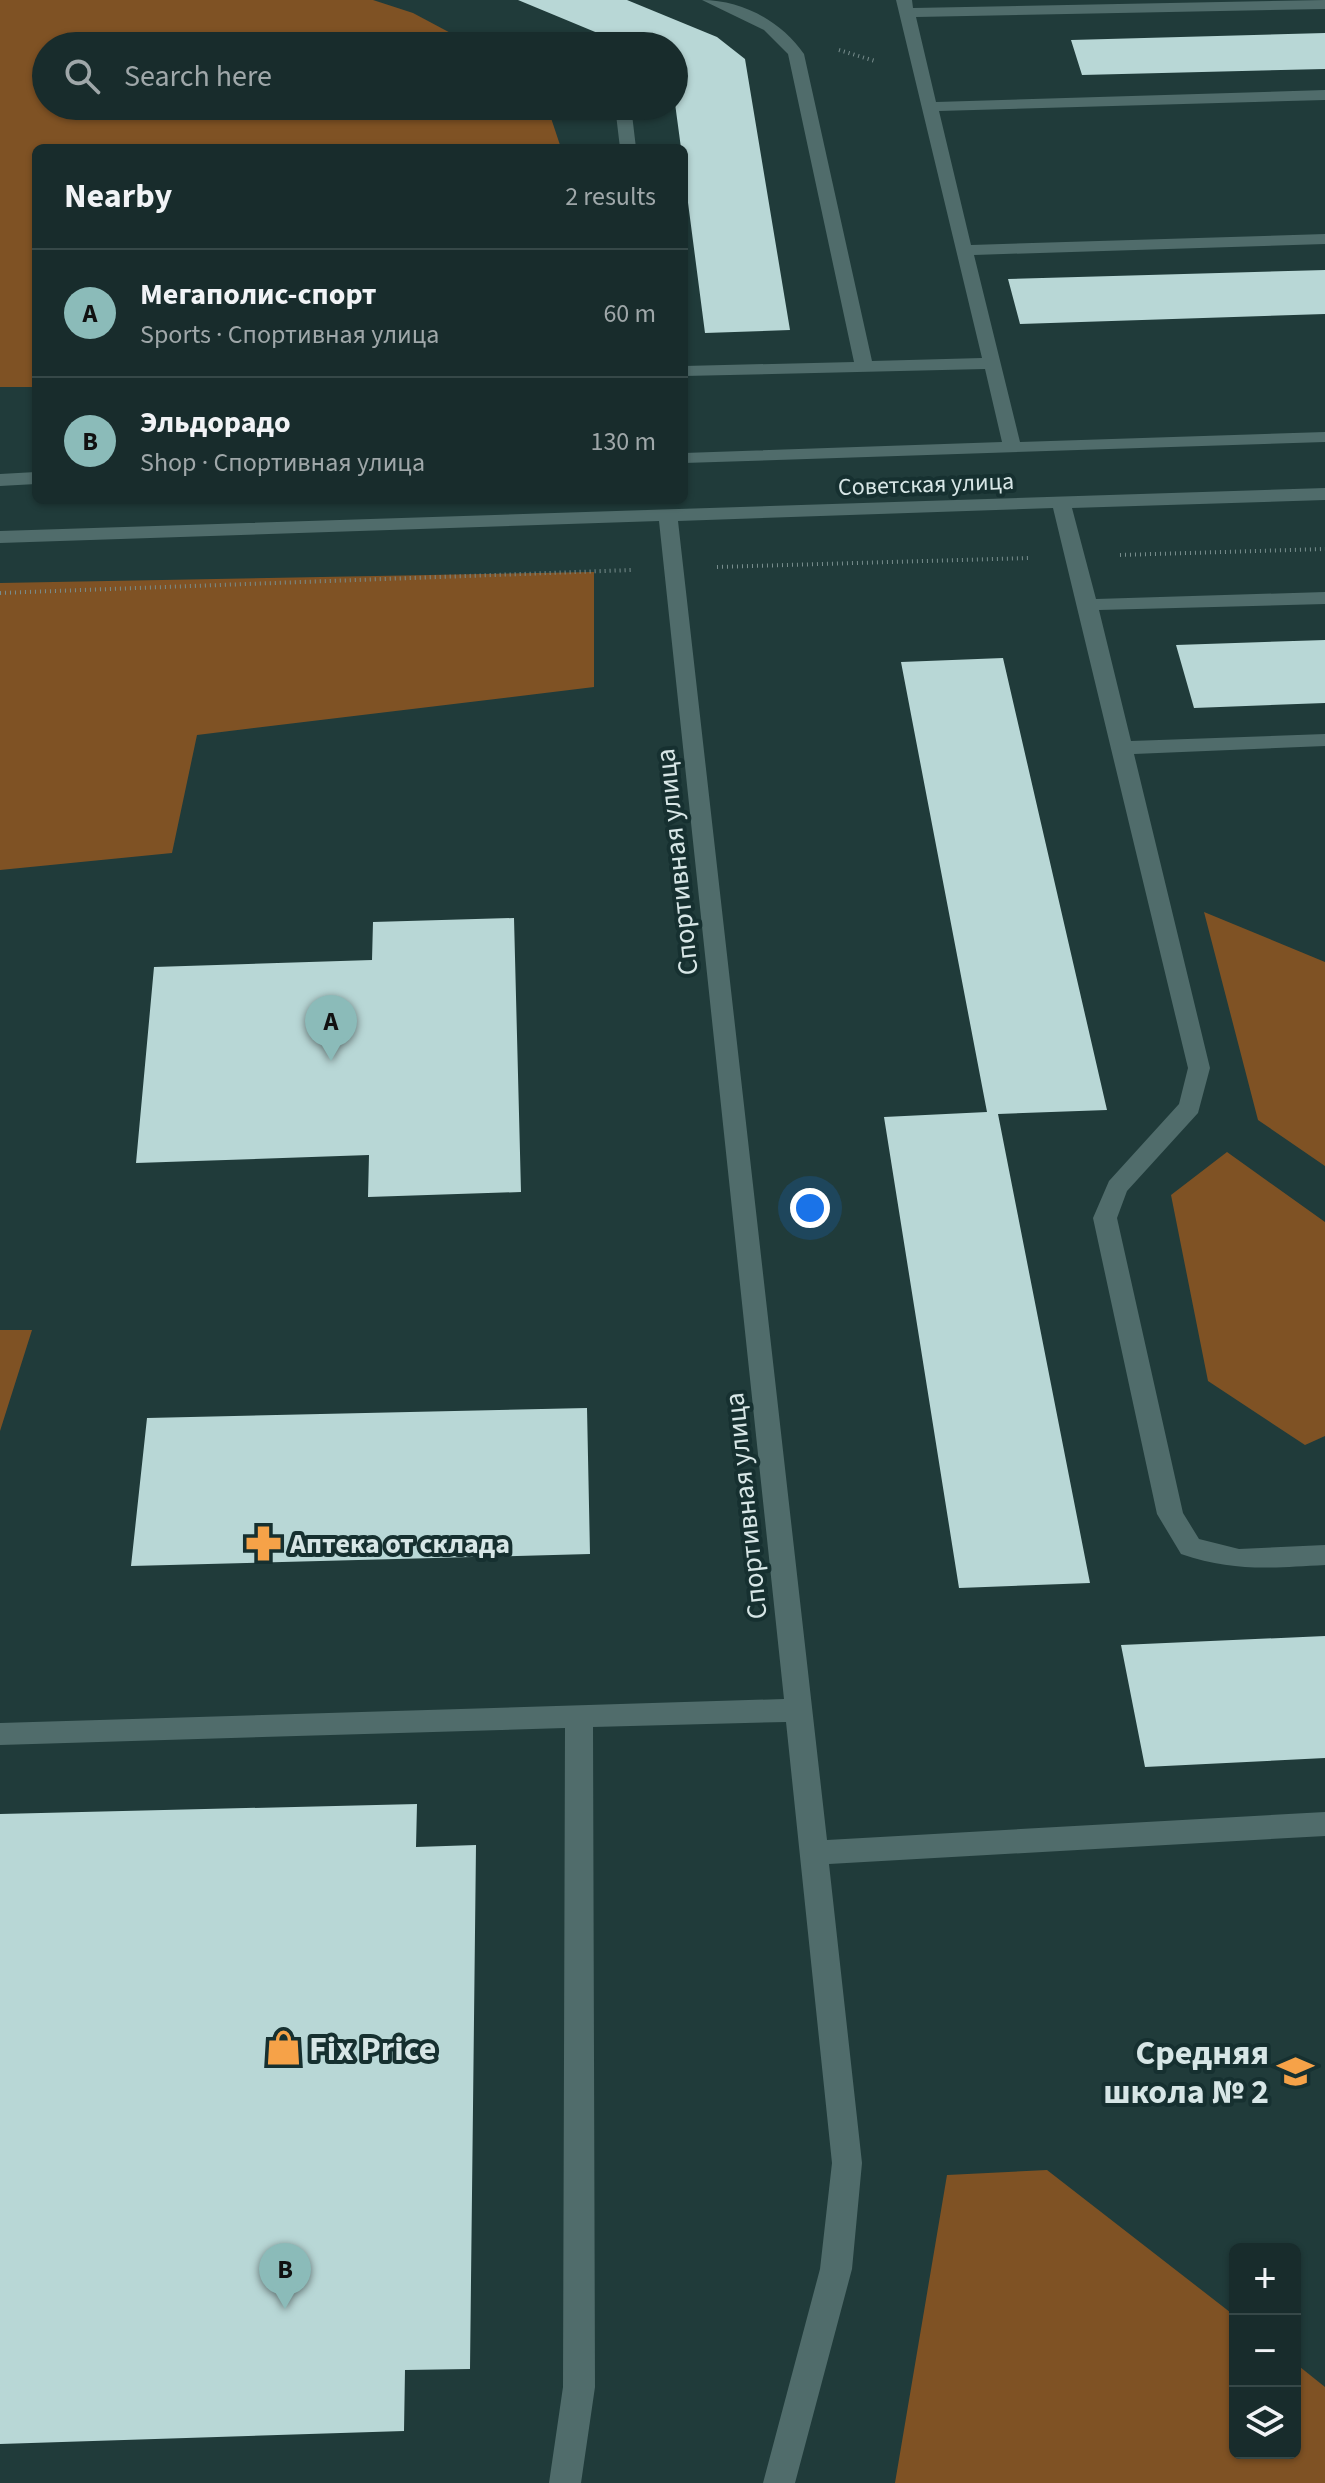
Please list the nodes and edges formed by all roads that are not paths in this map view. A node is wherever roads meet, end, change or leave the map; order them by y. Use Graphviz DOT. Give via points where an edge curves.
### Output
graph roads {
  1 [pos="710,0"];
  2 [pos="1325,4"];
  3 [pos="906,7"];
  4 [pos="1325,95"];
  5 [pos="930,107"];
  6 [pos="625,120"];
  7 [pos="628,144"];
  8 [pos="1325,239"];
  9 [pos="964,250"];
  10 [pos="992,363"];
  11 [pos="864,367"];
  12 [pos="688,371"];
  13 [pos="1325,437"];
  14 [pos="1013,448"];
  15 [pos="688,458"];
  16 [pos="32,478"];
  17 [pos="0,480"];
  18 [pos="1325,494"];
  19 [pos="1061,503"];
  20 [pos="528,510"];
  21 [pos="668,516"];
  22 [pos="0,537"];
  23 [pos="1325,598"];
  24 [pos="1088,605"];
  25 [pos="1325,740"];
  26 [pos="1122,748"];
  27 [pos="1325,1555"];
  28 [pos="799,1710"];
  29 [pos="579,1717"];
  30 [pos="0,1734"];
  31 [pos="1325,1824"];
  32 [pos="814,1853"];
  33 [pos="565,2483"];
  34 [pos="779,2483"];
  1 -- 11 [label="street" via="773,29 796,54"];
  2 -- 3 [label="street"];
  3 -- 5 [label="street"];
  4 -- 5 [label="street"];
  5 -- 9 [label="street"];
  6 -- 7 [label="street"];
  8 -- 9 [label="street"];
  9 -- 10 [label="street"];
  10 -- 11 [label="street"];
  10 -- 14 [label="street"];
  11 -- 12 [label="street"];
  13 -- 14 [label="street, Советская улица"];
  14 -- 15 [label="street, Советская улица"];
  16 -- 17 [label="street"];
  18 -- 19 [label="street, Советская улица"];
  19 -- 21 [label="street, Советская улица"];
  19 -- 24 [label="street"];
  20 -- 21 [label="street, Советская улица"];
  20 -- 22 [label="street, Советская улица"];
  21 -- 28 [label="street, Спортивная улица"];
  23 -- 24 [label="street"];
  24 -- 26 [label="street"];
  25 -- 26 [label="street"];
  26 -- 27 [label="street" via="1199,1068 1190,1107 1117,1187 1105,1218 1170,1514 1190,1547 1239,1559"];
  28 -- 29 [label="street"];
  28 -- 32 [label="street, Спортивная улица"];
  29 -- 30 [label="street"];
  29 -- 33 [label="street" via="579,2387"];
  31 -- 32 [label="street"];
  32 -- 34 [label="street, Спортивная улица" via="847,2163 836,2269"];
}
